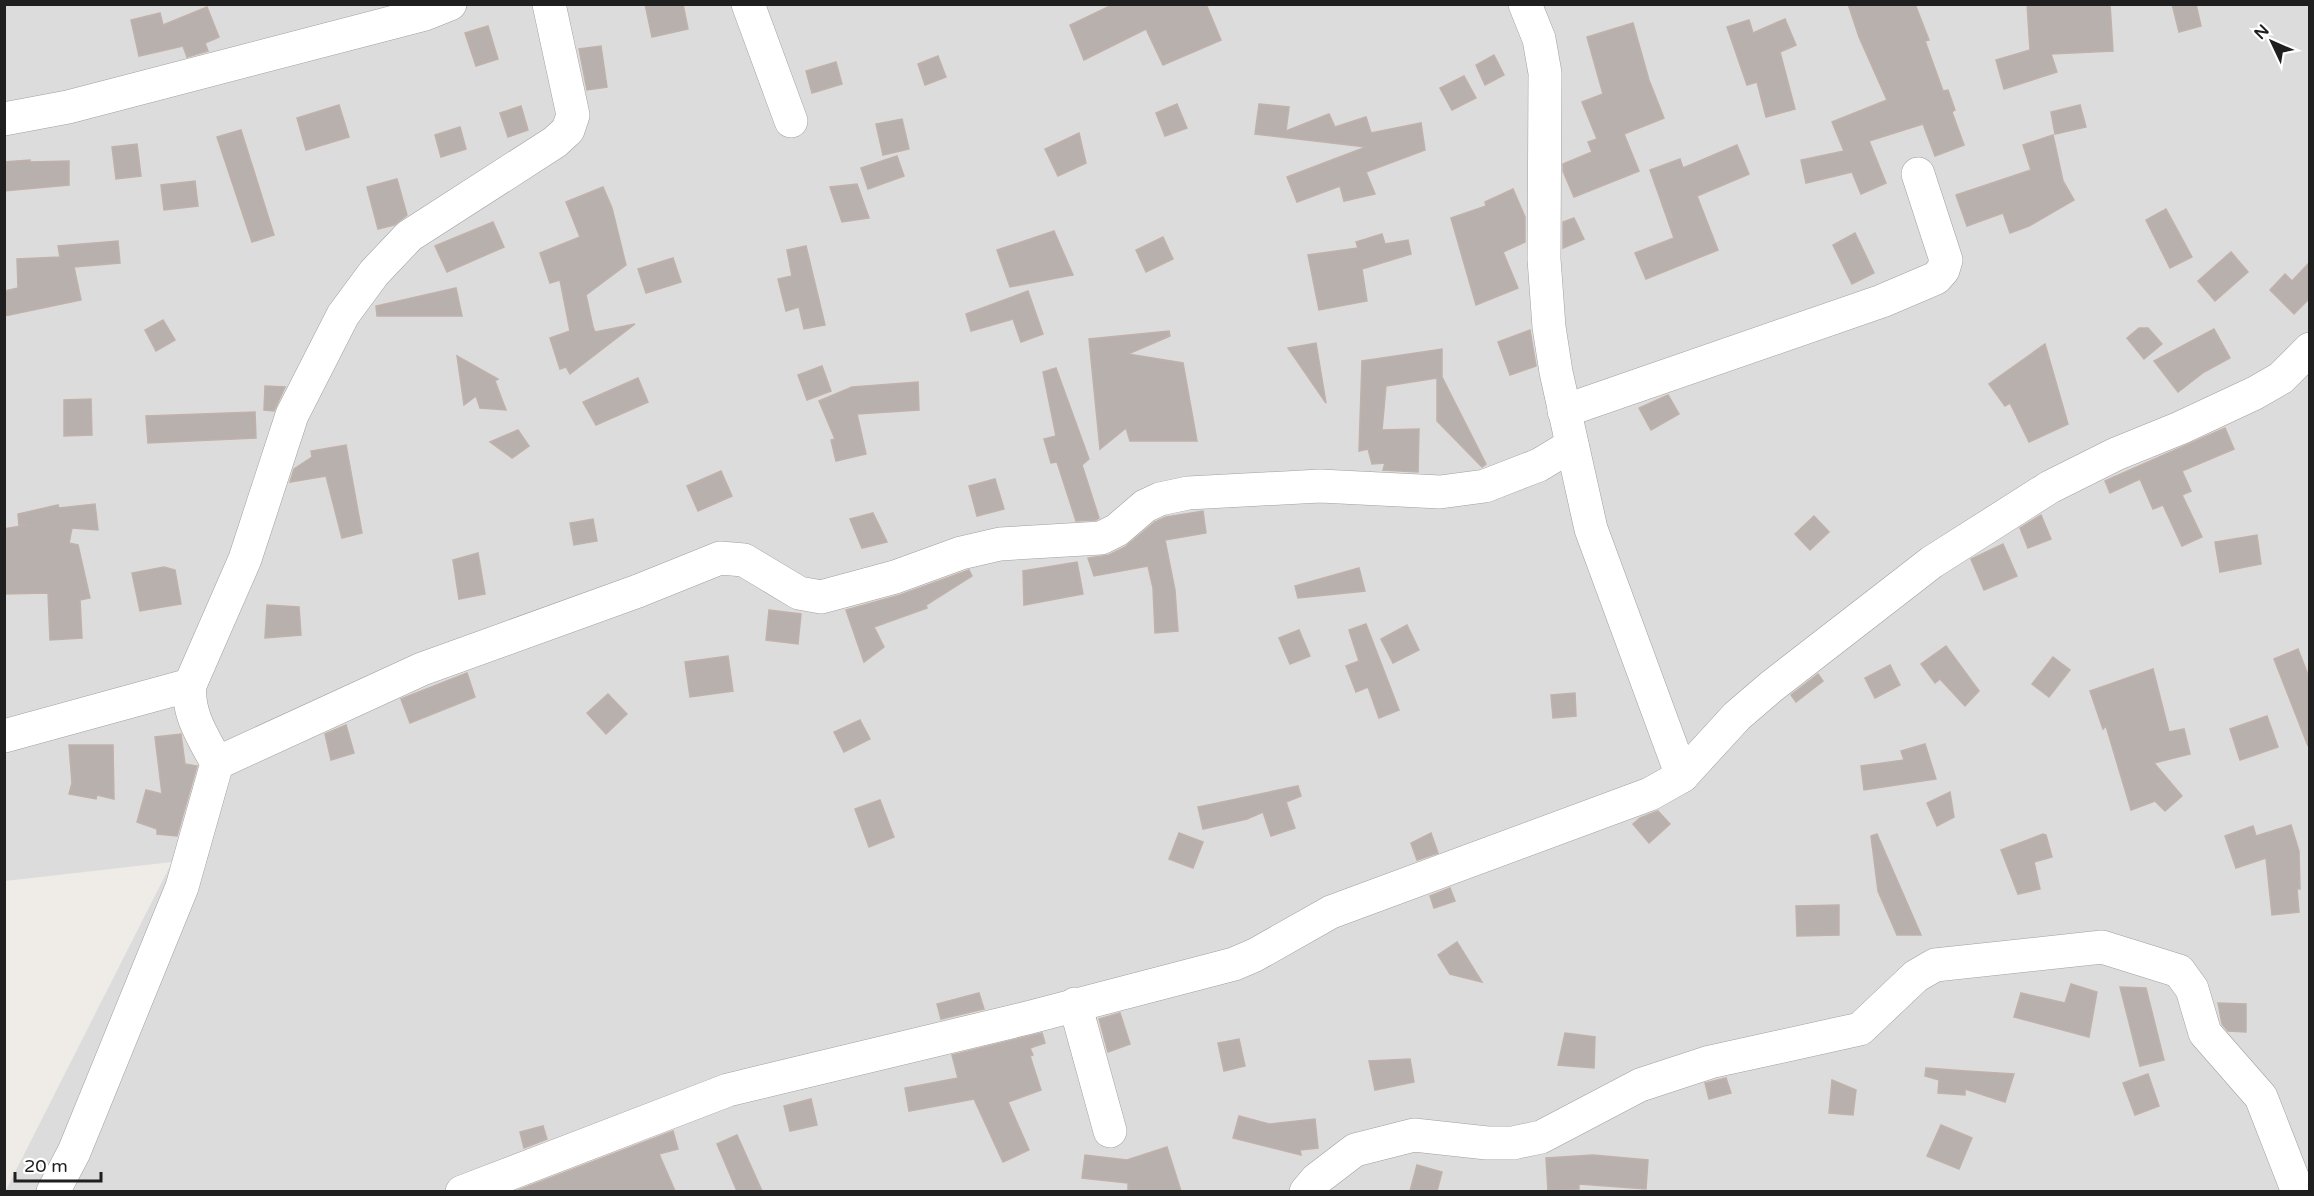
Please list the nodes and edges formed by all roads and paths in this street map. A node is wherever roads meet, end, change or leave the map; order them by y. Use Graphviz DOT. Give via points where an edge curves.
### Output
graph roads {
  1 [pos="450,4"];
  2 [pos="549,4"];
  3 [pos="748,4"];
  4 [pos="1525,4"];
  5 [pos="4,119"];
  6 [pos="791,121"];
  7 [pos="1918,174"];
  8 [pos="2310,349"];
  9 [pos="1564,411"];
  10 [pos="1572,445"];
  11 [pos="190,685"];
  12 [pos="4,736"];
  13 [pos="217,763"];
  14 [pos="1682,776"];
  15 [pos="1075,1004"];
  16 [pos="1110,1131"];
  17 [pos="53,1191"];
  18 [pos="462,1191"];
  19 [pos="1306,1191"];
  20 [pos="2298,1191"];
  1 -- 5 [label="street" via="425,14 68,107"];
  2 -- 11 [label="street" via="573,115 567,130 555,142 409,236 374,273 343,315 292,415 246,559"];
  3 -- 6 [label="street"];
  4 -- 9 [label="street" via="1543,55 1544,260 1549,327"];
  7 -- 9 [label="street" via="1946,260 1936,278 1870,305"];
  8 -- 14 [label="street" via="2281,378 2050,487 1932,562 1772,686 1737,716"];
  9 -- 10 [label="street"];
  10 -- 13 [label="street" via="1539,465 1485,486 1440,492 1320,486 1188,493 1145,506 1101,538 1000,544 961,552 895,577 821,597 799,593 744,560 720,558 422,669"];
  10 -- 14 [label="street" via="1591,529"];
  11 -- 12 [label="street"];
  11 -- 13 [label="street" via="188,702"];
  13 -- 17 [label="street" via="182,887 74,1152"];
  14 -- 15 [label="street" via="1616,808 1331,912 1234,964"];
  15 -- 16 [label="street"];
  15 -- 18 [label="street" via="728,1090"];
  19 -- 20 [label="street" via="1355,1150 1414,1135 1487,1143 1541,1137 1640,1085 1710,1062 1860,1029 1916,976 1935,965 2102,947 2179,971 2186,978 2205,1033 2261,1097"];
}
